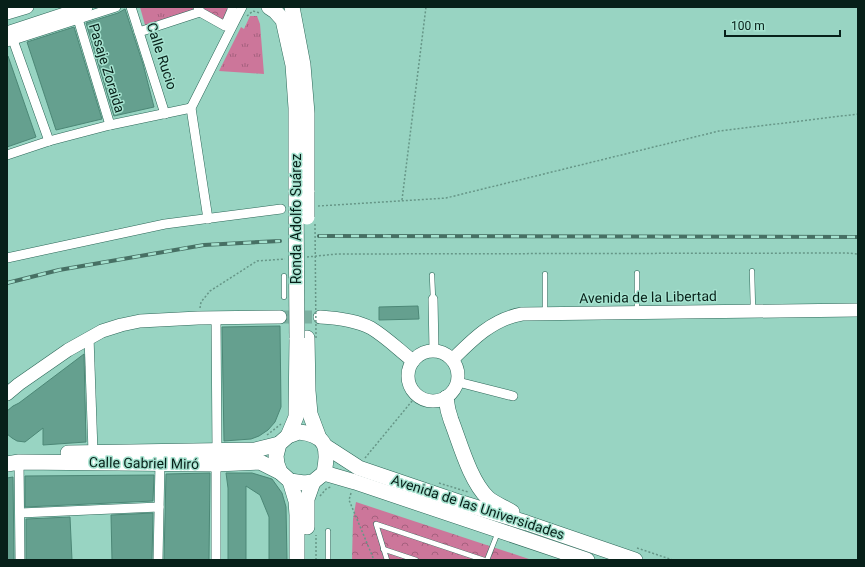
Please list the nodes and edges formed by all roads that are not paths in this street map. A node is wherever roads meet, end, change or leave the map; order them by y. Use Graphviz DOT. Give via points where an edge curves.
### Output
graph roads {
  1 [pos="27,7"];
  2 [pos="86,7"];
  3 [pos="116,7"];
  4 [pos="132,7"];
  5 [pos="232,7"];
  6 [pos="242,7"];
  7 [pos="292,7"];
  8 [pos="199,10"];
  9 [pos="266,10"];
  10 [pos="7,13"];
  11 [pos="78,19"];
  12 [pos="139,32"];
  13 [pos="9,39"];
  14 [pos="191,108"];
  15 [pos="165,114"];
  16 [pos="110,125"];
  17 [pos="49,141"];
  18 [pos="7,155"];
  19 [pos="302,192"];
  20 [pos="280,209"];
  21 [pos="208,219"];
  22 [pos="7,258"];
  23 [pos="752,271"];
  24 [pos="637,273"];
  25 [pos="545,274"];
  26 [pos="432,275"];
  27 [pos="284,276"];
  28 [pos="284,297"];
  29 [pos="433,299"];
  30 [pos="858,310"];
  31 [pos="753,312"];
  32 [pos="545,313"];
  33 [pos="637,313"];
  34 [pos="280,317"];
  35 [pos="320,317"];
  36 [pos="216,318"];
  37 [pos="89,337"];
  38 [pos="307,338"];
  39 [pos="434,350"];
  40 [pos="453,360"];
  41 [pos="413,361"];
  42 [pos="458,382"];
  43 [pos="7,394"];
  44 [pos="513,396"];
  45 [pos="446,398"];
  46 [pos="283,440"];
  47 [pos="322,442"];
  48 [pos="93,452"];
  49 [pos="7,453"];
  50 [pos="216,457"];
  51 [pos="13,463"];
  52 [pos="160,464"];
  53 [pos="285,476"];
  54 [pos="319,478"];
  55 [pos="159,507"];
  56 [pos="20,513"];
  57 [pos="527,523"];
  58 [pos="498,529"];
  59 [pos="328,530"];
  60 [pos="383,549"];
  61 [pos="20,560"];
  62 [pos="158,560"];
  63 [pos="216,560"];
  64 [pos="298,560"];
  65 [pos="307,560"];
  66 [pos="328,560"];
  67 [pos="387,560"];
  68 [pos="416,560"];
  69 [pos="486,560"];
  70 [pos="587,560"];
  71 [pos="635,560"];
  1 -- 10 [label="main road"];
  2 -- 13 [label="main road"];
  3 -- 11 [label="street"];
  4 -- 12 [label="street, Calle Rucio"];
  5 -- 8 [label="street" via="225,26"];
  6 -- 14 [label="street"];
  7 -- 19 [label="main road, Ronda Adolfo Suárez" via="303,65 307,113"];
  8 -- 12 [label="street"];
  9 -- 19 [label="main road, Ronda Adolfo Suárez" via="275,11 282,20 293,65"];
  11 -- 13 [label="street"];
  11 -- 16 [label="street, Pasaje Zoraida"];
  12 -- 15 [label="street, Calle Rucio"];
  13 -- 17 [label="street" via="21,64"];
  14 -- 15 [label="street"];
  14 -- 21 [label="street"];
  15 -- 16 [label="street"];
  16 -- 17 [label="street"];
  17 -- 18 [label="street"];
  19 -- 38 [label="main road, Ronda Adolfo Suárez, bridge"];
  20 -- 21 [label="street"];
  21 -- 22 [label="street" via="165,224"];
  23 -- 31 [label="lane"];
  24 -- 33 [label="lane"];
  25 -- 32 [label="lane"];
  26 -- 29 [label="lane"];
  27 -- 28 [label="lane"];
  29 -- 39 [label="street"];
  30 -- 31 [label="main road, Avenida de la Libertad"];
  31 -- 33 [label="main road, Avenida de la Libertad"];
  32 -- 33 [label="main road, Avenida de la Libertad"];
  32 -- 40 [label="main road, Avenida de la Libertad" via="508,317 494,324"];
  34 -- 36 [label="main road"];
  35 -- 41 [label="main road" via="347,320 370,328"];
  36 -- 37 [label="main road" via="134,323"];
  36 -- 50 [label="street"];
  37 -- 43 [label="main road"];
  37 -- 48 [label="street"];
  38 -- 46 [label="main road, Ronda Adolfo Suárez" via="296,417"];
  38 -- 47 [label="main road, Ronda Adolfo Suárez" via="310,414"];
  39 -- 40 [label="main road"];
  39 -- 41 [label="main road" via="419,355"];
  40 -- 42 [label="main road" via="459,374"];
  41 -- 45 [label="main road" via="408,379 417,396 431,401"];
  42 -- 44 [label="street"];
  42 -- 45 [label="main road" via="452,394"];
  45 -- 57 [label="main road" via="451,420 478,486 493,501"];
  46 -- 47 [label="main road" via="299,432 311,434"];
  46 -- 50 [label="main road, Calle Gabriel Miró" via="258,450"];
  46 -- 53 [label="main road" via="276,456 277,464"];
  47 -- 54 [label="main road" via="326,462"];
  47 -- 57 [label="main road, Avenida de las Universidades" via="359,468"];
  48 -- 49 [label="main road, Calle Gabriel Miró"];
  48 -- 50 [label="main road, Calle Gabriel Miró"];
  50 -- 52 [label="main road, Calle Gabriel Miró"];
  50 -- 53 [label="main road, Calle Gabriel Miró" via="260,462"];
  50 -- 63 [label="street"];
  51 -- 52 [label="main road, Calle Gabriel Miró"];
  51 -- 56 [label="street"];
  52 -- 55 [label="street"];
  53 -- 54 [label="main road" via="304,483"];
  53 -- 64 [label="main road" via="296,501"];
  54 -- 58 [label="main road, Avenida de las Universidades" via="355,482"];
  54 -- 65 [label="main road" via="307,499"];
  55 -- 56 [label="street"];
  55 -- 62 [label="street"];
  56 -- 61 [label="street"];
  57 -- 71 [label="main road, Avenida de las Universidades"];
  58 -- 69 [label="lane"];
  58 -- 70 [label="main road, Avenida de las Universidades"];
  59 -- 66 [label="lane"];
  60 -- 67 [label="lane"];
  60 -- 68 [label="lane"];
  60 -- 69 [label="lane" via="376,524"];
}
